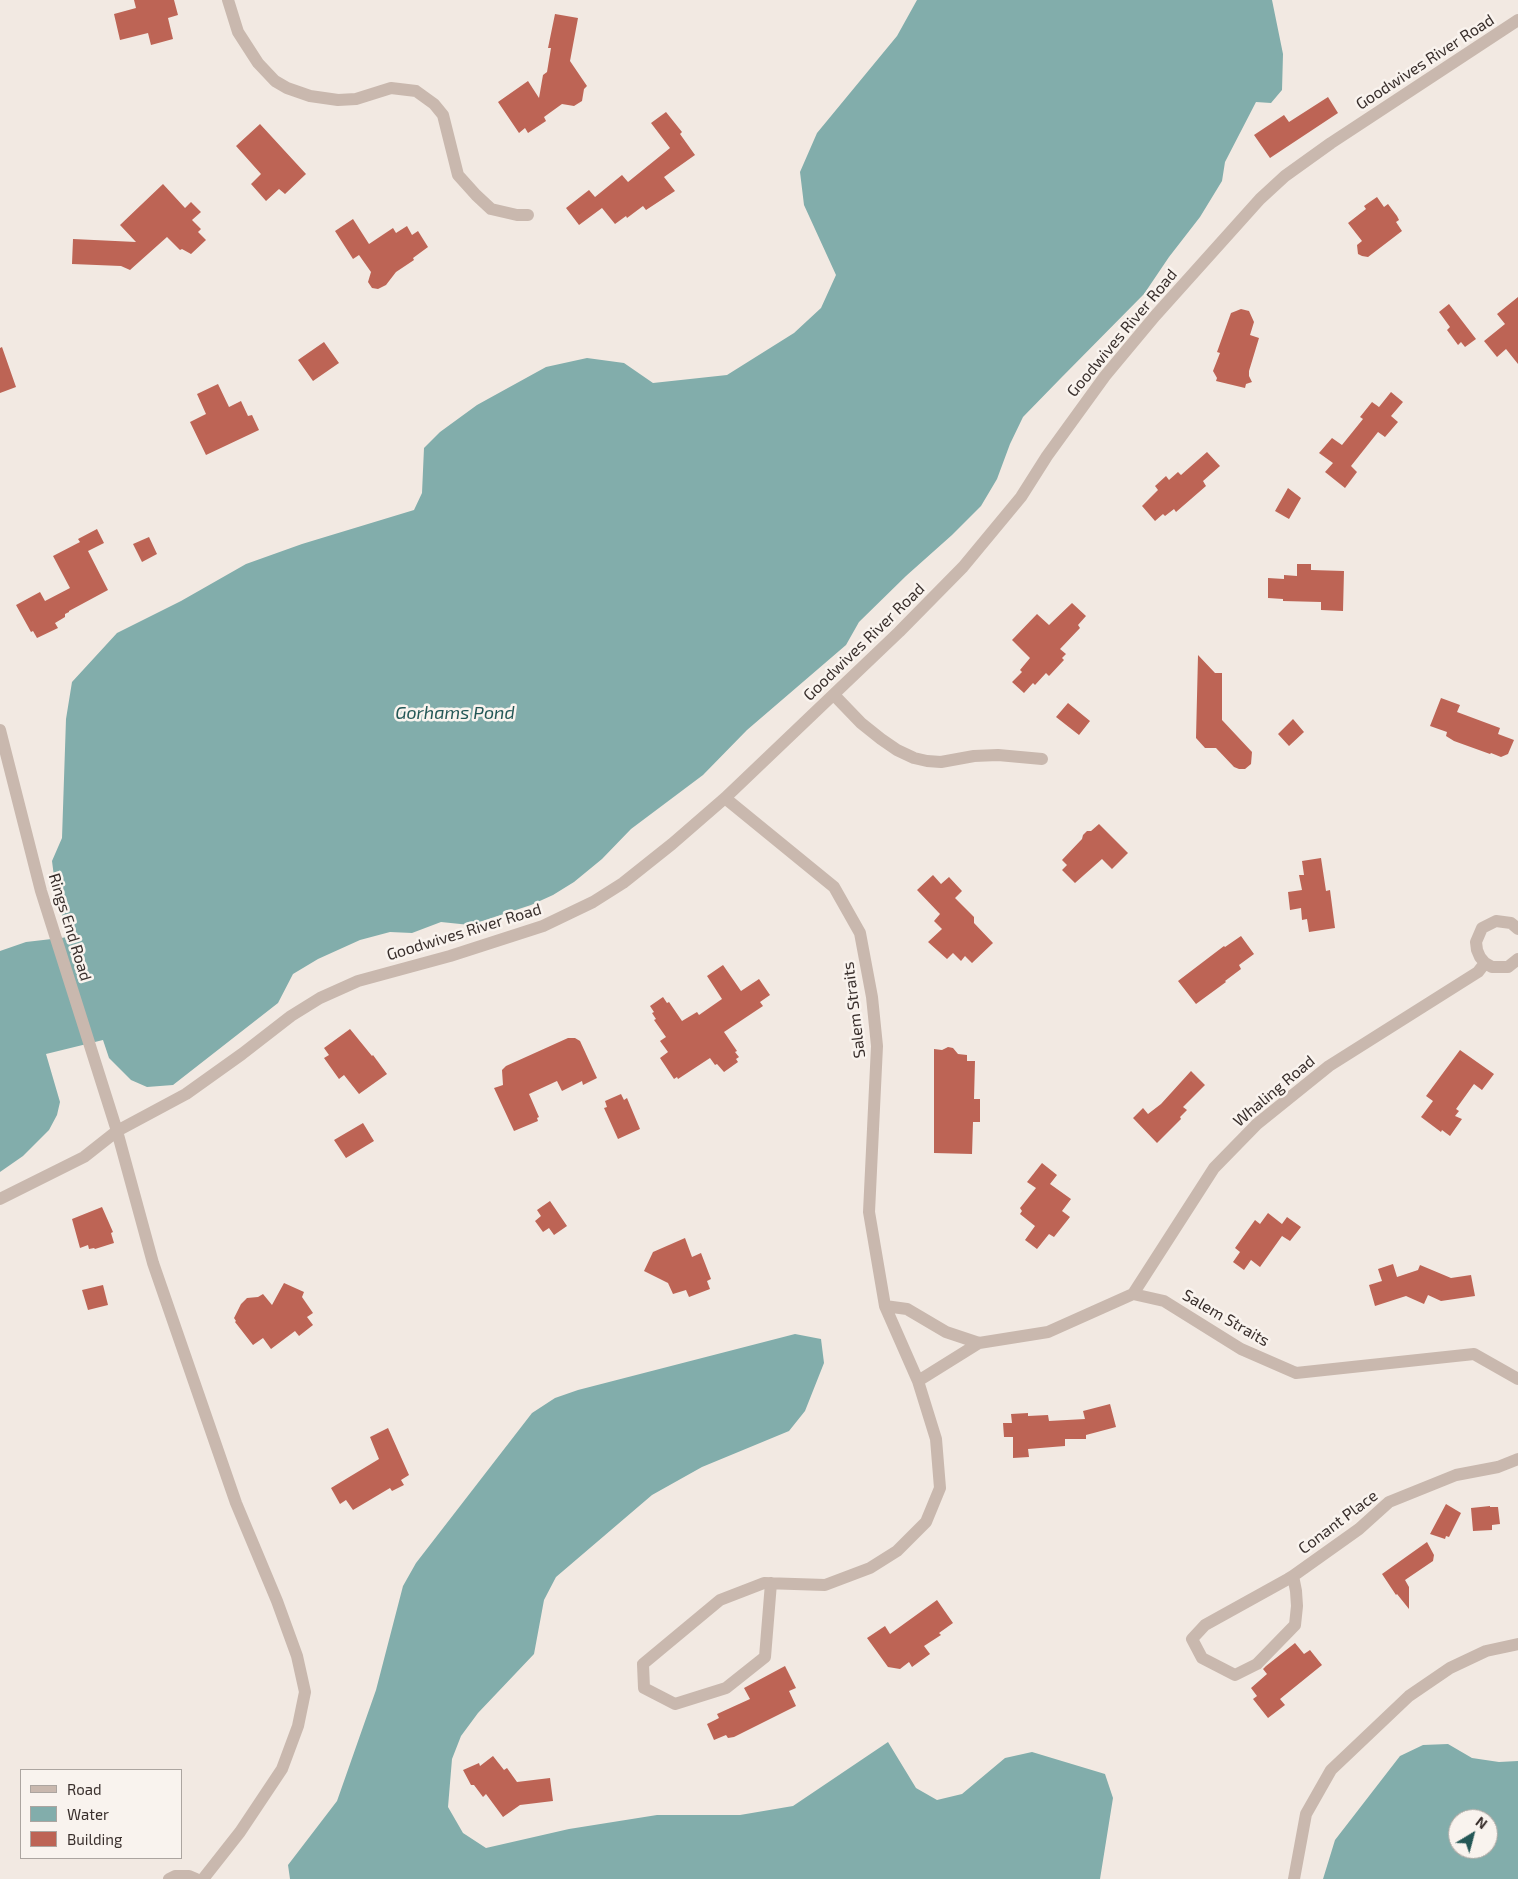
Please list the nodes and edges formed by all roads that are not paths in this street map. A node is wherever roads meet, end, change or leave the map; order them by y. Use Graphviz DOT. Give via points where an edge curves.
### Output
graph roads {
  1 [pos="228,0"];
  2 [pos="1518,20"];
  3 [pos="528,215"];
  4 [pos="834,695"];
  5 [pos="0,730"];
  6 [pos="1042,759"];
  7 [pos="725,798"];
  8 [pos="1518,929"];
  9 [pos="1518,959"];
  10 [pos="1485,963"];
  11 [pos="117,1131"];
  12 [pos="0,1199"];
  13 [pos="1133,1294"];
  14 [pos="885,1306"];
  15 [pos="979,1343"];
  16 [pos="1518,1379"];
  17 [pos="918,1381"];
  18 [pos="1518,1459"];
  19 [pos="1292,1576"];
  20 [pos="771,1583"];
  21 [pos="1518,1644"];
  22 [pos="169,1879"];
  23 [pos="196,1879"];
  24 [pos="203,1879"];
  25 [pos="1294,1879"];
  1 -- 3 [label="street" via="238,32 258,64 275,81 310,96 338,100 356,99 391,88 416,92 434,104 443,115 458,175 476,195 491,209"];
  2 -- 4 [label="street, Goodwives River Road" via="1330,143 1260,199 1105,376 1021,497 963,567"];
  4 -- 6 [label="street" via="874,734 914,758 941,762 998,755"];
  4 -- 7 [label="street, Goodwives River Road"];
  5 -- 11 [label="street, Rings End Road" via="41,891"];
  7 -- 11 [label="street, Goodwives River Road" via="623,883 593,902 543,926 358,981 320,998 186,1094"];
  7 -- 14 [label="street, Salem Straits" via="834,887 860,933 877,1046 869,1212"];
  8 -- 10 [label="street" via="1504,921 1482,928 1477,950"];
  9 -- 10 [label="street" via="1508,967 1500,968"];
  10 -- 13 [label="street, Whaling Road" via="1478,972 1329,1066 1257,1124 1214,1168"];
  11 -- 12 [label="street, Goodwives River Road" via="84,1157"];
  11 -- 24 [label="street, Rings End Road" via="153,1263 236,1503 297,1656 305,1692 298,1726 282,1769 240,1832"];
  13 -- 15 [label="street" via="1048,1332"];
  13 -- 16 [label="street, Salem Straits" via="1164,1301 1242,1349 1296,1372 1474,1354"];
  14 -- 15 [label="street" via="906,1309 946,1332"];
  14 -- 17 [label="street, Salem Straits"];
  15 -- 17 [label="street"];
  17 -- 20 [label="street, Salem Straits" via="936,1439 940,1488 926,1522 897,1551 870,1568 825,1585"];
  18 -- 19 [label="street, Conant Place" via="1456,1475 1389,1502 1359,1529"];
  19 -- 19 [label="street, Conant Place" via="1205,1625 1192,1639 1202,1658 1235,1675 1257,1664 1295,1625 1297,1606"];
  20 -- 20 [label="street, Salem Straits" via="720,1600 643,1664 644,1688 675,1704 726,1688 765,1657"];
  21 -- 25 [label="street" via="1486,1651 1450,1668 1409,1696 1332,1770 1306,1814"];
  22 -- 23 [label="street" via="189,1876"];
}
